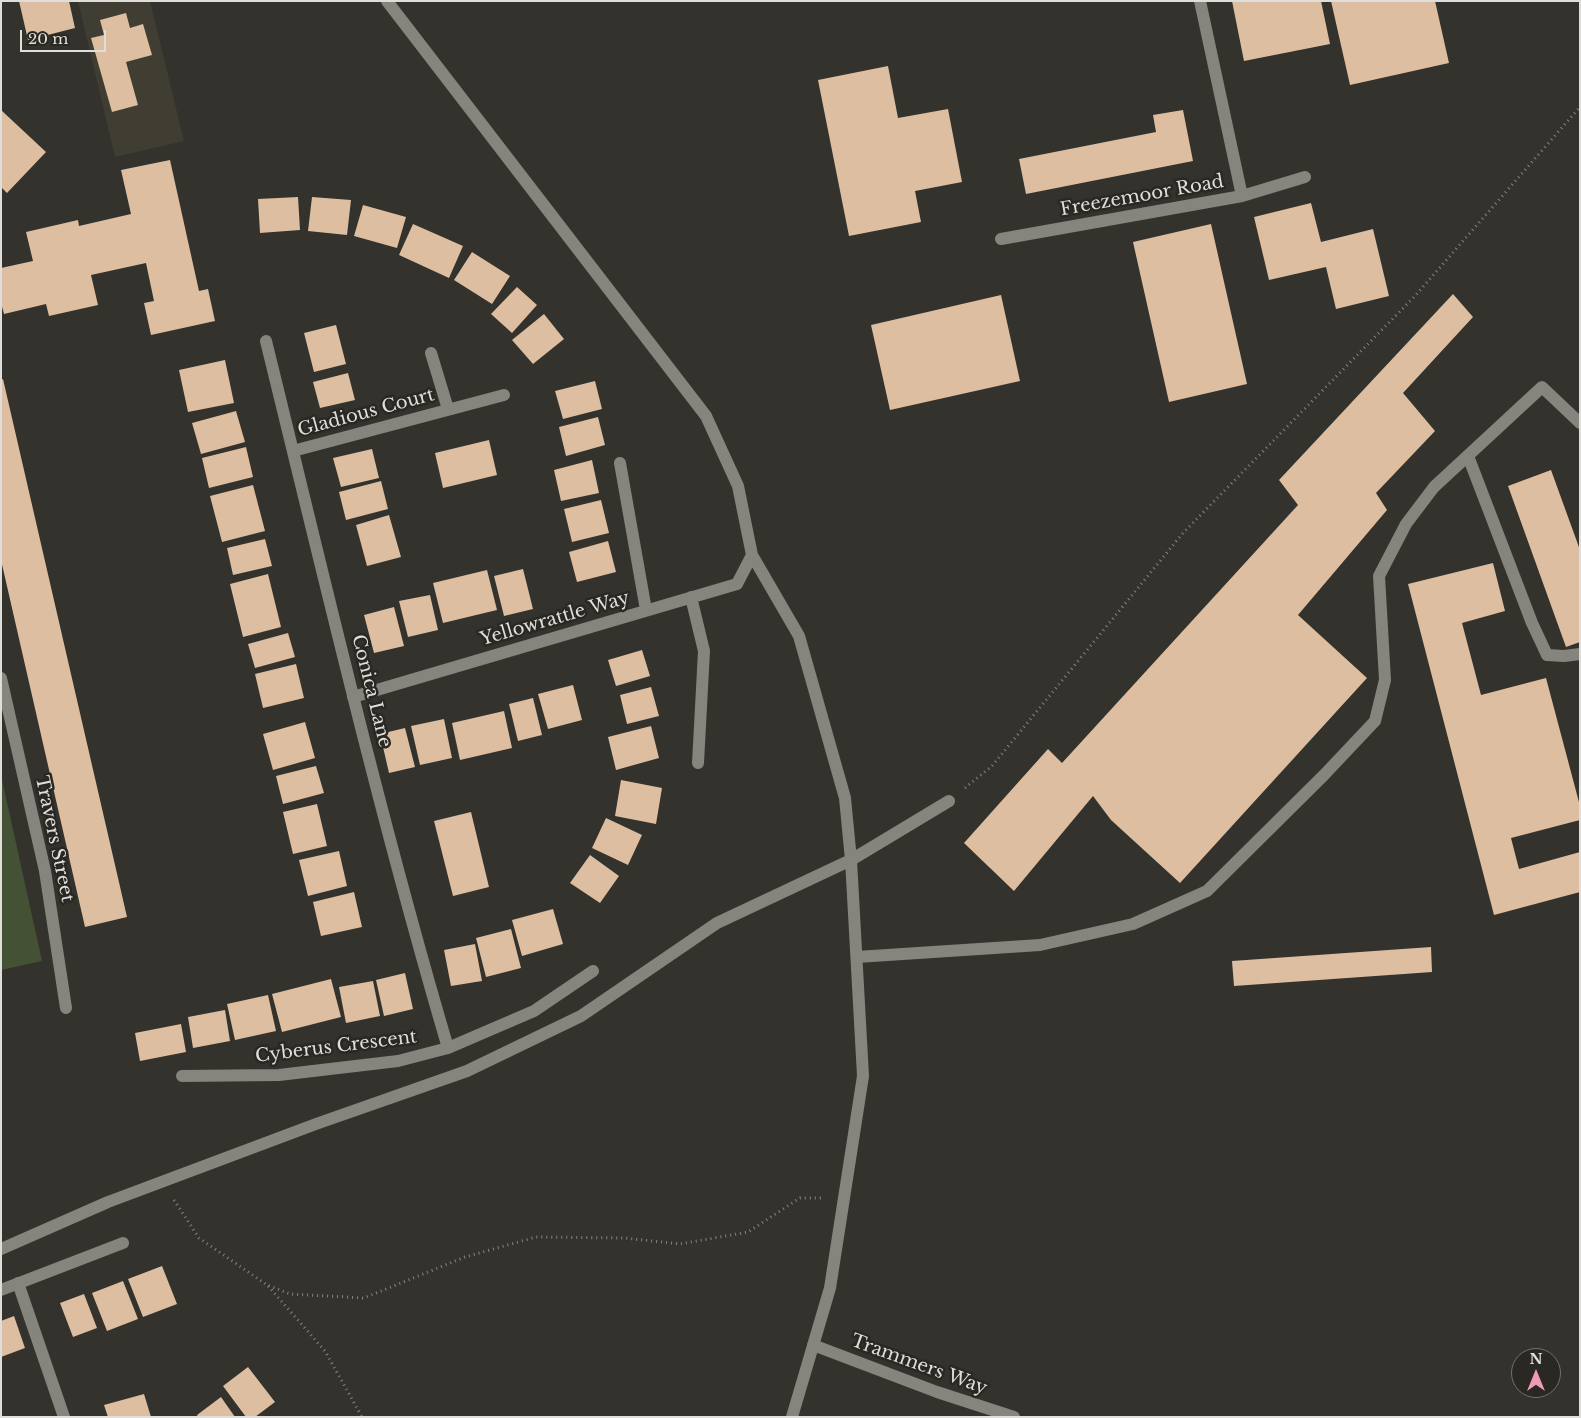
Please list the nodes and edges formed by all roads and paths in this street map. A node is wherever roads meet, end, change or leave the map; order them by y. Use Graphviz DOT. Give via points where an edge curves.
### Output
graph roads {
  1 [pos="387,1"];
  2 [pos="1200,1"];
  3 [pos="1580,107"];
  4 [pos="1305,177"];
  5 [pos="1242,196"];
  6 [pos="1001,239"];
  7 [pos="266,341"];
  8 [pos="431,353"];
  9 [pos="504,395"];
  10 [pos="448,409"];
  11 [pos="1580,423"];
  12 [pos="294,451"];
  13 [pos="1468,456"];
  14 [pos="620,463"];
  15 [pos="752,556"];
  16 [pos="691,598"];
  17 [pos="646,610"];
  18 [pos="1580,654"];
  19 [pos="1,678"];
  20 [pos="353,697"];
  21 [pos="698,763"];
  22 [pos="949,801"];
  23 [pos="851,860"];
  24 [pos="857,957"];
  25 [pos="593,971"];
  26 [pos="66,1008"];
  27 [pos="448,1048"];
  28 [pos="182,1076"];
  29 [pos="161,1181"];
  30 [pos="844,1198"];
  31 [pos="123,1243"];
  32 [pos="1,1249"];
  33 [pos="18,1283"];
  34 [pos="267,1286"];
  35 [pos="1,1290"];
  36 [pos="813,1345"];
  37 [pos="64,1417"];
  38 [pos="362,1417"];
  39 [pos="792,1417"];
  40 [pos="1014,1417"];
  1 -- 15 [label="street" via="706,416 738,486"];
  2 -- 5 [label="street, Freezemoor Road"];
  3 -- 22 [label="path" via="1415,296 1183,533 992,766"];
  4 -- 5 [label="street"];
  5 -- 6 [label="street, Freezemoor Road"];
  7 -- 12 [label="street, Conica Lane"];
  8 -- 10 [label="street, Gladious Court"];
  9 -- 10 [label="street, Gladious Court"];
  10 -- 12 [label="street, Gladious Court"];
  11 -- 13 [label="street" via="1542,387"];
  12 -- 20 [label="street, Conica Lane"];
  13 -- 18 [label="street" via="1547,655"];
  13 -- 24 [label="street" via="1434,488 1406,524 1378,576 1385,680 1375,721 1207,891 1133,924 1040,945"];
  14 -- 17 [label="street"];
  15 -- 16 [label="street, Yellowrattle Way" via="737,584"];
  15 -- 23 [label="street" via="799,636 845,798"];
  16 -- 17 [label="street, Yellowrattle Way"];
  16 -- 21 [label="street" via="704,650"];
  17 -- 20 [label="street, Yellowrattle Way"];
  19 -- 26 [label="street, Travers Street" via="45,870"];
  20 -- 27 [label="street, Conica Lane"];
  22 -- 23 [label="street"];
  23 -- 24 [label="street"];
  23 -- 29 [label="street" via="717,923 581,1016 467,1071"];
  24 -- 30 [label="street" via="863,1076"];
  25 -- 27 [label="street, Cyberus Crescent" via="534,1011"];
  27 -- 28 [label="street, Cyberus Crescent" via="398,1061 279,1075"];
  29 -- 32 [label="street"];
  29 -- 34 [label="path" via="199,1238"];
  30 -- 34 [label="path" via="800,1198 748,1232 680,1244 624,1238 536,1237 465,1256 364,1298 290,1294"];
  30 -- 36 [label="street" via="830,1288"];
  31 -- 33 [label="street"];
  33 -- 35 [label="street"];
  33 -- 37 [label="street"];
  34 -- 38 [label="path" via="325,1351"];
  36 -- 39 [label="street"];
  36 -- 40 [label="street, Trammers Way"];
}
